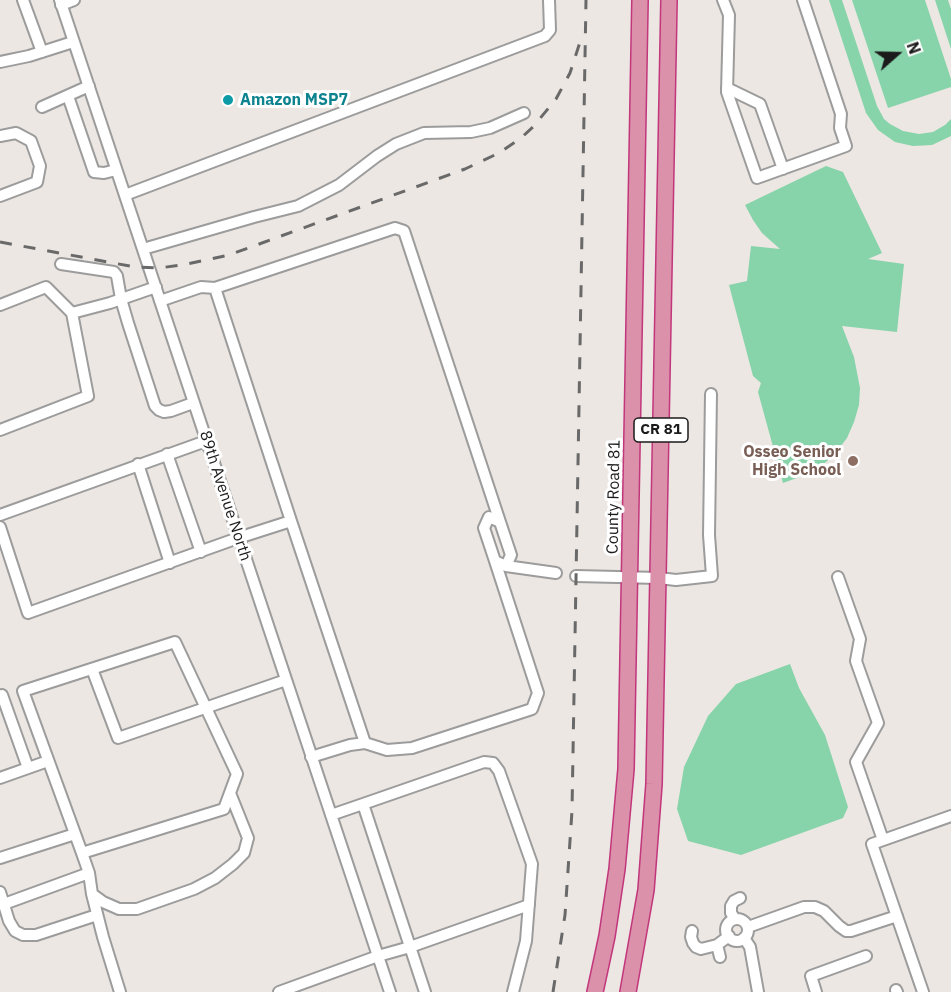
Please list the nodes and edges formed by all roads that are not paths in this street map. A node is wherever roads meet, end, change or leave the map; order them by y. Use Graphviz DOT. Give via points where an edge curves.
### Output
graph roads {
  1 [pos="23,0"];
  2 [pos="74,0"];
  3 [pos="549,0"];
  4 [pos="640,0"];
  5 [pos="669,0"];
  6 [pos="723,0"];
  7 [pos="803,0"];
  8 [pos="60,2"];
  9 [pos="73,42"];
  10 [pos="42,52"];
  11 [pos="0,62"];
  12 [pos="88,87"];
  13 [pos="727,88"];
  14 [pos="68,96"];
  15 [pos="42,107"];
  16 [pos="524,113"];
  17 [pos="0,136"];
  18 [pos="783,169"];
  19 [pos="116,170"];
  20 [pos="125,195"];
  21 [pos="0,196"];
  22 [pos="143,249"];
  23 [pos="61,264"];
  24 [pos="156,287"];
  25 [pos="215,288"];
  26 [pos="121,300"];
  27 [pos="160,302"];
  28 [pos="0,305"];
  29 [pos="72,313"];
  30 [pos="711,394"];
  31 [pos="193,403"];
  32 [pos="0,430"];
  33 [pos="206,441"];
  34 [pos="167,454"];
  35 [pos="138,464"];
  36 [pos="0,516"];
  37 [pos="291,521"];
  38 [pos="500,522"];
  39 [pos="0,526"];
  40 [pos="238,538"];
  41 [pos="201,552"];
  42 [pos="495,561"];
  43 [pos="171,563"];
  44 [pos="506,566"];
  45 [pos="556,573"];
  46 [pos="576,576"];
  47 [pos="630,577"];
  48 [pos="838,577"];
  49 [pos="659,578"];
  50 [pos="92,669"];
  51 [pos="286,680"];
  52 [pos="23,691"];
  53 [pos="1,696"];
  54 [pos="206,708"];
  55 [pos="365,743"];
  56 [pos="312,757"];
  57 [pos="48,761"];
  58 [pos="28,768"];
  59 [pos="0,778"];
  60 [pos="230,793"];
  61 [pos="363,804"];
  62 [pos="331,815"];
  63 [pos="951,816"];
  64 [pos="75,834"];
  65 [pos="878,842"];
  66 [pos="82,853"];
  67 [pos="0,858"];
  68 [pos="89,873"];
  69 [pos="0,892"];
  70 [pos="92,894"];
  71 [pos="740,898"];
  72 [pos="4,904"];
  73 [pos="529,905"];
  74 [pos="97,915"];
  75 [pos="897,916"];
  76 [pos="735,919"];
  77 [pos="748,927"];
  78 [pos="692,931"];
  79 [pos="729,936"];
  80 [pos="744,938"];
  81 [pos="717,945"];
  82 [pos="410,947"];
  83 [pos="378,956"];
  84 [pos="866,956"];
  85 [pos="720,957"];
  86 [pos="120,992"];
  87 [pos="279,992"];
  88 [pos="390,992"];
  89 [pos="425,992"];
  90 [pos="513,992"];
  91 [pos="596,992"];
  92 [pos="628,992"];
  93 [pos="758,992"];
  94 [pos="816,992"];
  95 [pos="923,992"];
  1 -- 10 [label="street"];
  2 -- 8 [label="street"];
  3 -- 20 [label="street" via="550,30 545,36"];
  4 -- 47 [label="highway, County Road 81 / CR 81"];
  5 -- 49 [label="highway, CR 81"];
  6 -- 13 [label="street" via="729,15"];
  7 -- 18 [label="street" via="841,114 840,128 846,147"];
  8 -- 9 [label="street, 89th Avenue North"];
  9 -- 10 [label="street"];
  9 -- 12 [label="street, 89th Avenue North"];
  10 -- 11 [label="street"];
  12 -- 14 [label="street"];
  12 -- 19 [label="street, 89th Avenue North"];
  13 -- 18 [label="street" via="760,104"];
  13 -- 18 [label="street" via="757,178"];
  14 -- 15 [label="street"];
  14 -- 19 [label="street" via="94,172"];
  16 -- 22 [label="street" via="471,132 424,133 396,144 339,185 298,206"];
  17 -- 21 [label="street" via="16,133 31,141 40,166 37,182"];
  19 -- 20 [label="street, 89th Avenue North"];
  20 -- 22 [label="street, 89th Avenue North"];
  22 -- 24 [label="street, 89th Avenue North"];
  23 -- 26 [label="street" via="114,272"];
  24 -- 26 [label="street"];
  24 -- 27 [label="street, 89th Avenue North"];
  25 -- 27 [label="street" via="201,287"];
  25 -- 37 [label="street"];
  25 -- 38 [label="street" via="395,228 404,231"];
  26 -- 29 [label="street"];
  26 -- 31 [label="street" via="155,406 164,412"];
  27 -- 31 [label="street, 89th Avenue North"];
  28 -- 29 [label="street" via="46,287"];
  29 -- 32 [label="street" via="88,396"];
  30 -- 49 [label="street" via="712,576"];
  31 -- 33 [label="street, 89th Avenue North"];
  33 -- 34 [label="street"];
  33 -- 40 [label="street, 89th Avenue North"];
  34 -- 35 [label="street"];
  34 -- 41 [label="street"];
  35 -- 36 [label="street"];
  35 -- 43 [label="street"];
  37 -- 40 [label="street"];
  37 -- 55 [label="street"];
  38 -- 42 [label="street" via="489,517 484,528"];
  38 -- 44 [label="street" via="511,555"];
  39 -- 43 [label="street" via="28,613"];
  40 -- 41 [label="street"];
  40 -- 51 [label="street, 89th Avenue North"];
  41 -- 43 [label="street"];
  42 -- 44 [label="street"];
  42 -- 55 [label="street" via="538,693 532,709 412,748 387,750"];
  44 -- 45 [label="street"];
  46 -- 47 [label="street"];
  47 -- 49 [label="street"];
  47 -- 91 [label="highway, County Road 81 / CR 81" via="624,798 617,869"];
  48 -- 65 [label="street" via="860,639 856,661 878,723 856,762"];
  49 -- 92 [label="highway, CR 81" via="651,837"];
  50 -- 52 [label="street"];
  50 -- 54 [label="street" via="176,642"];
  50 -- 54 [label="street" via="118,738"];
  51 -- 54 [label="street"];
  51 -- 56 [label="street, 89th Avenue North"];
  52 -- 53 [label="street"];
  52 -- 57 [label="street"];
  53 -- 58 [label="street"];
  54 -- 60 [label="street" via="237,774"];
  55 -- 56 [label="street"];
  56 -- 62 [label="street, 89th Avenue North"];
  57 -- 58 [label="street"];
  57 -- 64 [label="street"];
  58 -- 59 [label="street"];
  60 -- 66 [label="street" via="224,809"];
  60 -- 70 [label="street" via="248,838 244,853 215,878 137,909 120,909"];
  61 -- 62 [label="street"];
  61 -- 73 [label="street" via="484,762 493,763 532,864"];
  61 -- 82 [label="street"];
  62 -- 83 [label="street, 89th Avenue North"];
  63 -- 65 [label="street"];
  64 -- 66 [label="street"];
  64 -- 67 [label="street"];
  65 -- 75 [label="street"];
  66 -- 68 [label="street"];
  68 -- 70 [label="street"];
  68 -- 72 [label="street"];
  69 -- 72 [label="street"];
  70 -- 74 [label="street"];
  71 -- 76 [label="street" via="731,906"];
  72 -- 74 [label="street" via="15,931 23,935 36,935"];
  73 -- 82 [label="street"];
  73 -- 90 [label="street" via="526,941"];
  74 -- 86 [label="street"];
  75 -- 77 [label="street" via="860,923 846,931 825,910 815,906"];
  75 -- 95 [label="street"];
  76 -- 77 [label="street" via="743,920"];
  76 -- 79 [label="street" via="728,924"];
  77 -- 80 [label="street"];
  78 -- 81 [label="street" via="696,947"];
  79 -- 80 [label="street" via="736,940"];
  79 -- 81 [label="street"];
  80 -- 93 [label="street" via="750,948"];
  81 -- 85 [label="street"];
  82 -- 83 [label="street"];
  82 -- 89 [label="street"];
  83 -- 87 [label="street"];
  83 -- 88 [label="street, 89th Avenue North"];
  84 -- 94 [label="street" via="811,976"];
}
